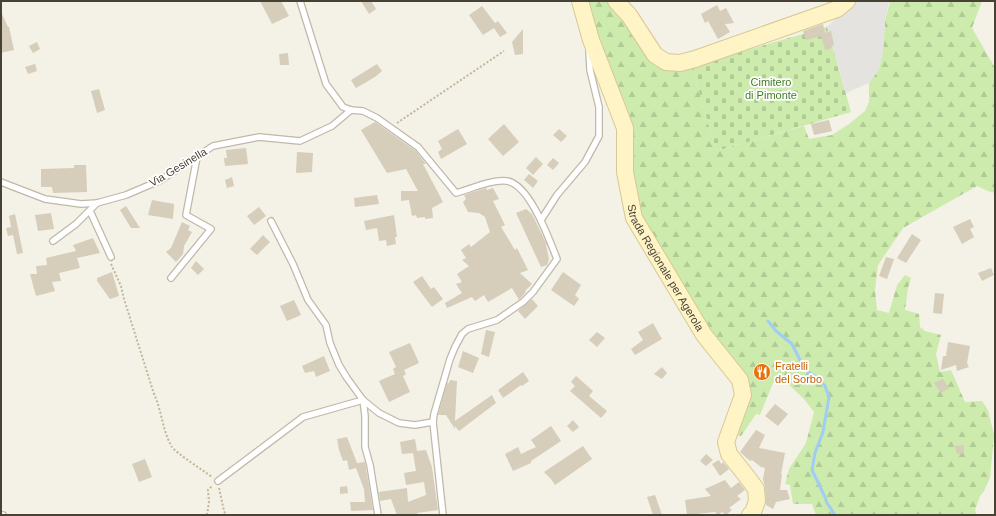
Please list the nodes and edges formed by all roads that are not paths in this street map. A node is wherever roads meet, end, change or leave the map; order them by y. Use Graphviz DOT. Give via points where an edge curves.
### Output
graph roads {
  1 [pos="300,1"];
  2 [pos="580,1"];
  3 [pos="616,1"];
  4 [pos="847,1"];
  5 [pos="587,22"];
  6 [pos="351,110"];
  7 [pos="197,157"];
  8 [pos="1,182"];
  9 [pos="97,203"];
  10 [pos="90,211"];
  11 [pos="541,220"];
  12 [pos="271,221"];
  13 [pos="53,241"];
  14 [pos="111,257"];
  15 [pos="171,278"];
  16 [pos="363,400"];
  17 [pos="434,422"];
  18 [pos="218,481"];
  19 [pos="378,515"];
  20 [pos="443,515"];
  21 [pos="750,515"];
  1 -- 6 [label="lane" via="326,84 343,107"];
  2 -- 5 [label="main road, Strada Regionale per Agerola"];
  3 -- 4 [label="main road" via="629,15 655,55 666,62 680,64 837,8"];
  5 -- 11 [label="lane" via="590,70 599,107 599,136 585,162 557,195"];
  5 -- 21 [label="main road, Strada Regionale per Agerola" via="591,40 625,128 625,172 634,218 704,335 740,380 743,395 726,442 729,454 756,489 757,500"];
  6 -- 7 [label="lane, Via Gesinella" via="332,126 300,141 259,137 213,146"];
  6 -- 11 [label="lane" via="362,111 377,118 418,147 456,193 493,182 506,181 517,185"];
  7 -- 9 [label="lane, Via Gesinella" via="161,180 126,196"];
  7 -- 15 [label="lane" via="186,215 211,229"];
  8 -- 9 [label="lane, Via Gesinella" via="45,199 81,204"];
  9 -- 10 [label="lane"];
  10 -- 13 [label="lane"];
  10 -- 14 [label="lane"];
  11 -- 17 [label="lane" via="557,259 534,292 523,302 497,320 468,329 462,334 450,359"];
  12 -- 16 [label="lane" via="308,300 326,325 339,365"];
  16 -- 17 [label="lane" via="379,413 399,423 415,425"];
  16 -- 18 [label="lane" via="303,417"];
  16 -- 19 [label="lane" via="365,447"];
  17 -- 20 [label="lane"];
}
